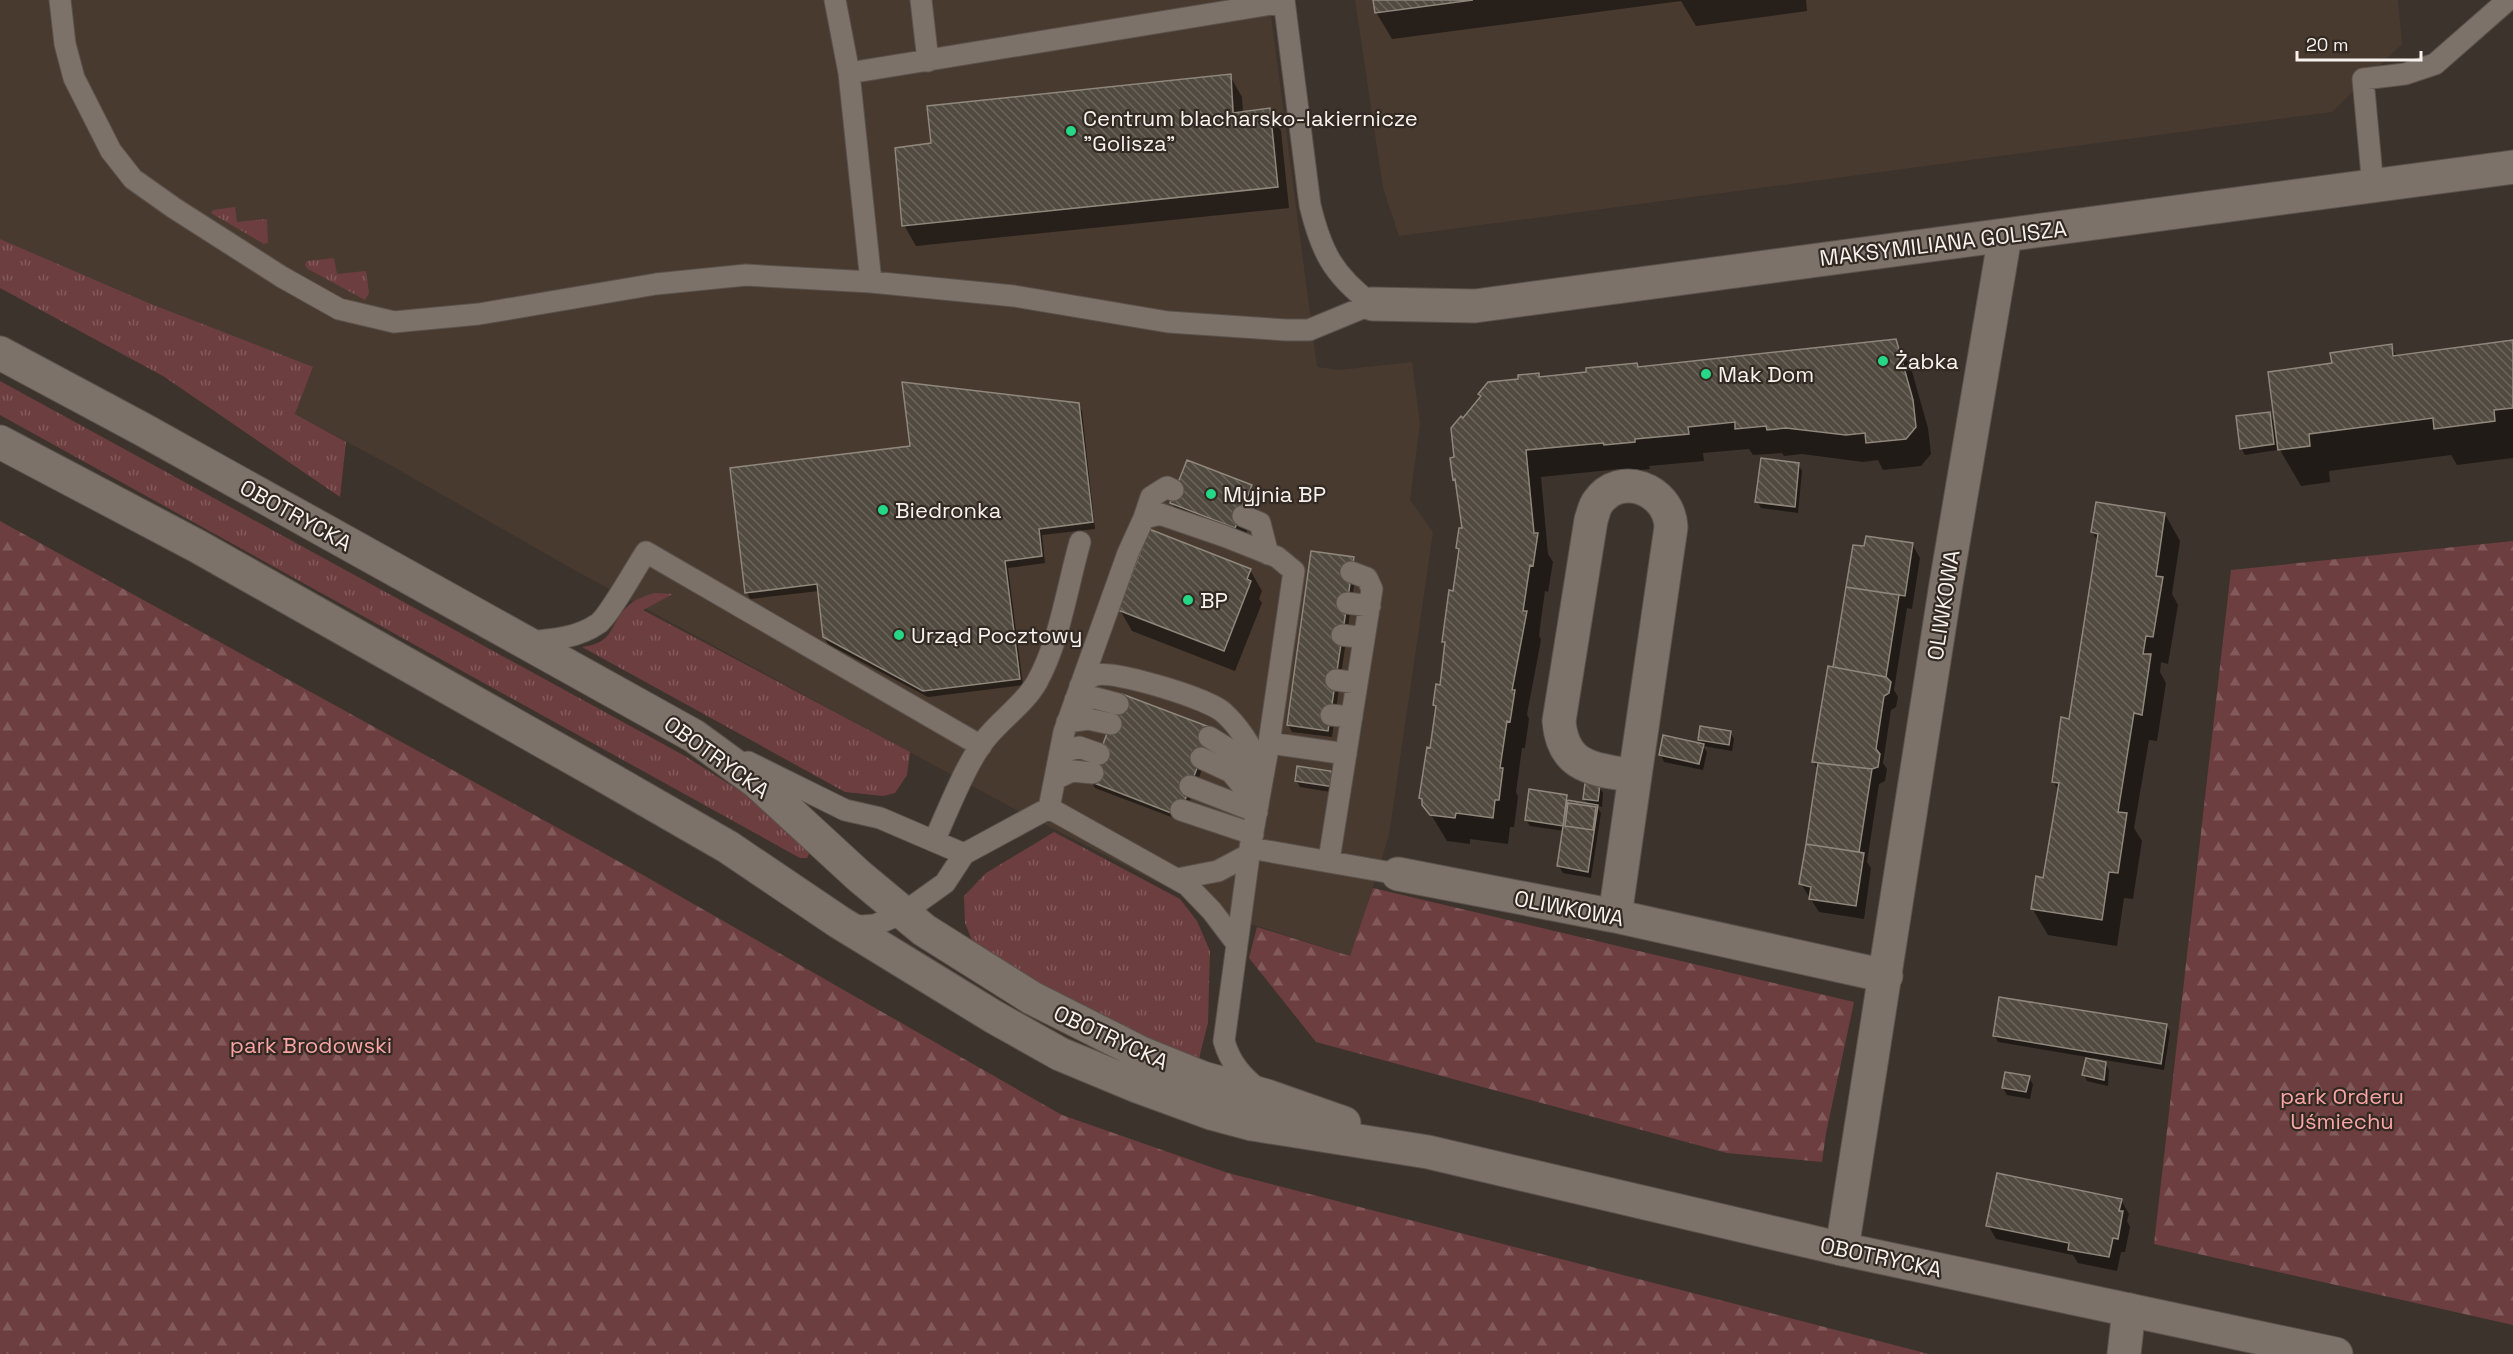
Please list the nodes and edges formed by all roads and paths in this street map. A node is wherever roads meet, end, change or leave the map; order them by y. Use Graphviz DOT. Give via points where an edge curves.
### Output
graph roads {
  1 [pos="60,0"];
  2 [pos="835,0"];
  3 [pos="921,0"];
  4 [pos="2508,0"];
  5 [pos="1284,1"];
  6 [pos="928,61"];
  7 [pos="849,73"];
  8 [pos="2513,167"];
  9 [pos="2373,187"];
  10 [pos="2005,236"];
  11 [pos="871,282"];
  12 [pos="1372,304"];
  13 [pos="0,353"];
  14 [pos="0,442"];
  15 [pos="1173,490"];
  16 [pos="1243,516"];
  17 [pos="1144,518"];
  18 [pos="1080,542"];
  19 [pos="1268,554"];
  20 [pos="1351,572"];
  21 [pos="1371,598"];
  22 [pos="1347,603"];
  23 [pos="1342,635"];
  24 [pos="1364,638"];
  25 [pos="525,642"];
  26 [pos="1336,680"];
  27 [pos="1357,683"];
  28 [pos="1078,693"];
  29 [pos="1118,704"];
  30 [pos="1331,715"];
  31 [pos="1352,717"];
  32 [pos="1067,722"];
  33 [pos="1111,724"];
  34 [pos="694,736"];
  35 [pos="1209,737"];
  36 [pos="1269,743"];
  37 [pos="981,746"];
  38 [pos="1060,753"];
  39 [pos="1346,754"];
  40 [pos="1201,758"];
  41 [pos="1263,776"];
  42 [pos="1635,776"];
  43 [pos="1055,779"];
  44 [pos="1190,786"];
  45 [pos="1049,808"];
  46 [pos="1258,808"];
  47 [pos="1181,810"];
  48 [pos="934,841"];
  49 [pos="1251,846"];
  50 [pos="964,854"];
  51 [pos="1329,861"];
  52 [pos="1398,874"];
  53 [pos="1177,879"];
  54 [pos="903,913"];
  55 [pos="1615,916"];
  56 [pos="838,922"];
  57 [pos="1237,944"];
  58 [pos="1886,976"];
  59 [pos="1267,1096"];
  60 [pos="1428,1152"];
  61 [pos="1842,1249"];
  62 [pos="2129,1310"];
  63 [pos="2124,1354"];
  64 [pos="2336,1354"];
  1 -- 11 [label="lane" via="74,78 111,151 133,179 282,277 339,309 394,322 478,314 657,284 746,275"];
  2 -- 7 [label="lane"];
  3 -- 6 [label="lane"];
  4 -- 9 [label="lane" via="2435,64 2404,74 2363,80"];
  5 -- 6 [label="lane"];
  5 -- 12 [label="lane" via="1310,205 1317,232 1325,255 1339,276"];
  6 -- 7 [label="lane"];
  7 -- 11 [label="lane"];
  8 -- 9 [label="street, MAKSYMILIANA GOLISZA"];
  9 -- 10 [label="street, MAKSYMILIANA GOLISZA"];
  10 -- 12 [label="street, MAKSYMILIANA GOLISZA" via="1475,306"];
  10 -- 58 [label="street, OLIWKOWA"];
  11 -- 12 [label="lane" via="1014,296 1167,322 1286,330 1309,330"];
  13 -- 25 [label="street, OBOTRYCKA"];
  14 -- 56 [label="street, OBOTRYCKA" via="197,546 601,774 728,847"];
  15 -- 17 [label="lane" via="1167,487 1151,497"];
  16 -- 19 [label="lane" via="1260,523"];
  17 -- 19 [label="lane" via="1160,514"];
  17 -- 28 [label="lane"];
  18 -- 37 [label="lane" via="1050,651 1036,682"];
  19 -- 36 [label="lane" via="1301,568 1281,708"];
  20 -- 21 [label="lane" via="1367,578"];
  21 -- 22 [label="lane"];
  21 -- 24 [label="lane"];
  23 -- 24 [label="lane"];
  24 -- 27 [label="lane"];
  25 -- 34 [label="street, OBOTRYCKA"];
  25 -- 37 [label="lane" via="565,638 601,621 646,552"];
  26 -- 27 [label="lane"];
  27 -- 31 [label="lane"];
  28 -- 29 [label="lane"];
  28 -- 32 [label="lane"];
  28 -- 41 [label="lane" via="1095,675 1112,675 1167,688 1222,710 1239,728"];
  30 -- 31 [label="lane"];
  31 -- 39 [label="lane"];
  32 -- 33 [label="lane" via="1088,719"];
  32 -- 38 [label="lane"];
  34 -- 48 [label="lane" via="845,810 880,818"];
  34 -- 54 [label="street, OBOTRYCKA" via="757,782"];
  35 -- 41 [label="lane"];
  36 -- 39 [label="lane"];
  36 -- 41 [label="lane"];
  37 -- 48 [label="lane"];
  38 -- 43 [label="lane"];
  38 -- 43 [label="lane" via="1079,747 1096,763"];
  39 -- 51 [label="lane"];
  40 -- 46 [label="lane" via="1232,772"];
  41 -- 46 [label="lane"];
  42 -- 42 [label="street" via="1590,768 1579,762 1567,751 1558,721 1591,520 1598,502 1622,487 1638,487 1653,493 1670,514 1671,527"];
  42 -- 55 [label="street"];
  43 -- 45 [label="lane"];
  44 -- 46 [label="lane"];
  45 -- 50 [label="lane"];
  45 -- 53 [label="lane"];
  46 -- 49 [label="lane"];
  47 -- 49 [label="lane, OLIWKOWA"];
  48 -- 50 [label="lane"];
  49 -- 51 [label="lane, OLIWKOWA"];
  49 -- 53 [label="lane" via="1218,871"];
  49 -- 57 [label="lane"];
  50 -- 54 [label="lane" via="945,883"];
  51 -- 52 [label="lane, OLIWKOWA"];
  52 -- 55 [label="street, OLIWKOWA"];
  53 -- 57 [label="lane" via="1212,911"];
  54 -- 56 [label="lane" via="875,925"];
  54 -- 59 [label="street, OBOTRYCKA" via="956,951 1078,1023 1203,1078"];
  55 -- 58 [label="street, OLIWKOWA"];
  56 -- 60 [label="street, OBOTRYCKA" via="1060,1054 1137,1086 1252,1124"];
  57 -- 59 [label="lane" via="1224,1041 1228,1056 1241,1075"];
  58 -- 61 [label="street, OLIWKOWA"];
  59 -- 60 [label="street, OBOTRYCKA"];
  60 -- 61 [label="street, OBOTRYCKA"];
  61 -- 62 [label="street, OBOTRYCKA"];
  62 -- 63 [label="street"];
  62 -- 64 [label="street, OBOTRYCKA"];
}
